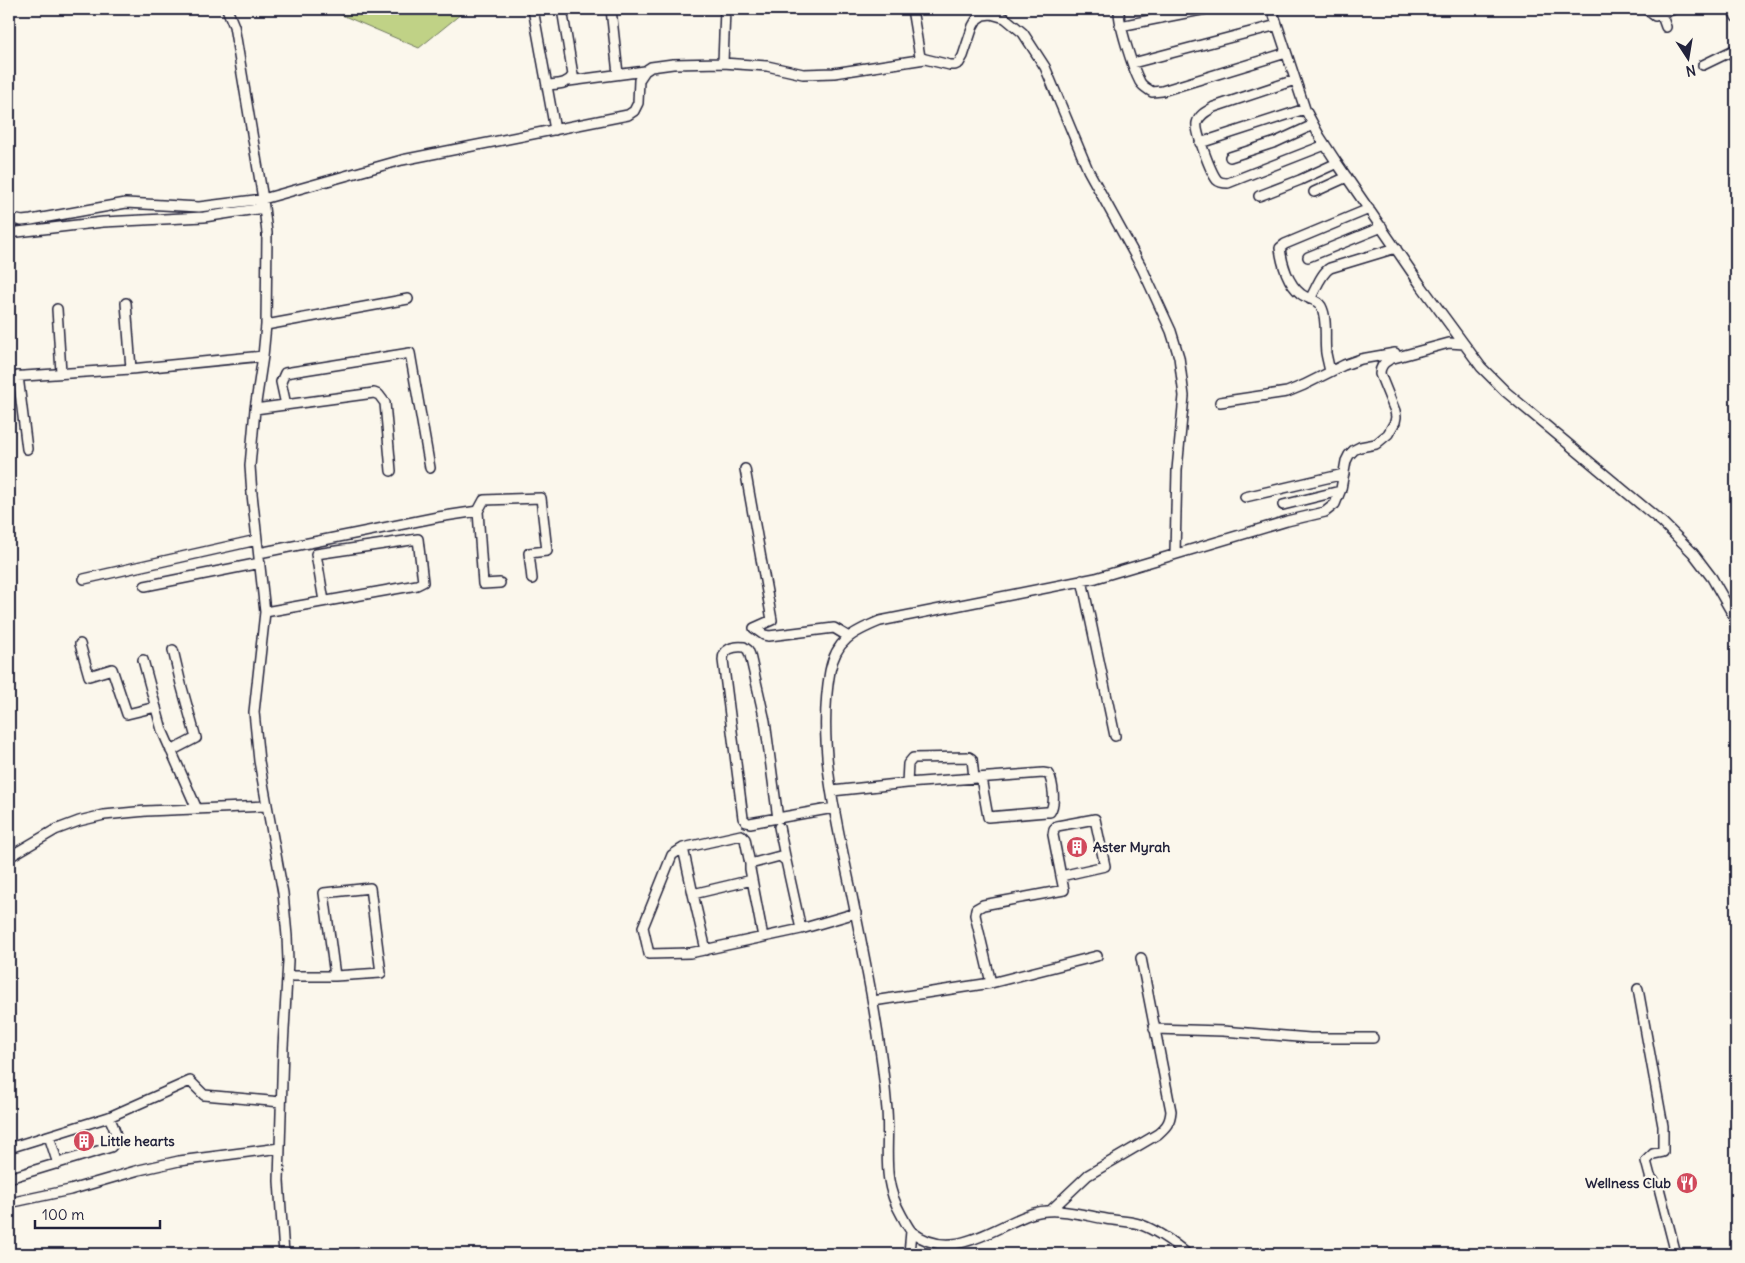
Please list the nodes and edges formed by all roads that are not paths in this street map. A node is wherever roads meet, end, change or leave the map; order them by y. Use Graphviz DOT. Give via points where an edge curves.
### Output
graph roads {
  1 [pos="227,9"];
  2 [pos="534,9"];
  3 [pos="562,9"];
  4 [pos="611,9"];
  5 [pos="725,9"];
  6 [pos="1119,9"];
  7 [pos="1206,9"];
  8 [pos="1272,9"];
  9 [pos="1646,9"];
  10 [pos="1674,9"];
  11 [pos="1732,9"];
  12 [pos="914,11"];
  13 [pos="1662,14"];
  14 [pos="1736,17"];
  15 [pos="1276,25"];
  16 [pos="1120,26"];
  17 [pos="1666,27"];
  18 [pos="1736,49"];
  19 [pos="1286,53"];
  20 [pos="925,59"];
  21 [pos="723,63"];
  22 [pos="1133,63"];
  23 [pos="1703,65"];
  24 [pos="645,71"];
  25 [pos="618,74"];
  26 [pos="1295,80"];
  27 [pos="569,81"];
  28 [pos="546,85"];
  29 [pos="1305,109"];
  30 [pos="1314,125"];
  31 [pos="555,130"];
  32 [pos="1200,143"];
  33 [pos="1325,145"];
  34 [pos="1230,157"];
  35 [pos="1337,163"];
  36 [pos="1347,177"];
  37 [pos="1314,192"];
  38 [pos="1259,196"];
  39 [pos="264,203"];
  40 [pos="1369,209"];
  41 [pos="9,218"];
  42 [pos="1382,227"];
  43 [pos="9,233"];
  44 [pos="1396,248"];
  45 [pos="1308,257"];
  46 [pos="408,299"];
  47 [pos="1310,299"];
  48 [pos="126,303"];
  49 [pos="56,309"];
  50 [pos="266,325"];
  51 [pos="1461,341"];
  52 [pos="263,356"];
  53 [pos="1375,356"];
  54 [pos="132,369"];
  55 [pos="1380,370"];
  56 [pos="61,372"];
  57 [pos="1330,372"];
  58 [pos="18,376"];
  59 [pos="9,377"];
  60 [pos="1220,402"];
  61 [pos="286,404"];
  62 [pos="255,408"];
  63 [pos="27,449"];
  64 [pos="430,468"];
  65 [pos="745,469"];
  66 [pos="391,471"];
  67 [pos="1344,474"];
  68 [pos="1340,491"];
  69 [pos="1245,497"];
  70 [pos="1283,505"];
  71 [pos="478,511"];
  72 [pos="257,540"];
  73 [pos="258,553"];
  74 [pos="1175,553"];
  75 [pos="260,563"];
  76 [pos="84,579"];
  77 [pos="532,579"];
  78 [pos="1082,580"];
  79 [pos="500,583"];
  80 [pos="145,586"];
  81 [pos="324,600"];
  82 [pos="265,612"];
  83 [pos="1736,620"];
  84 [pos="849,637"];
  85 [pos="80,644"];
  86 [pos="174,650"];
  87 [pos="143,660"];
  88 [pos="156,707"];
  89 [pos="1115,736"];
  90 [pos="171,751"];
  91 [pos="978,778"];
  92 [pos="907,783"];
  93 [pos="832,791"];
  94 [pos="267,806"];
  95 [pos="834,808"];
  96 [pos="197,809"];
  97 [pos="779,823"];
  98 [pos="683,848"];
  99 [pos="9,858"];
  100 [pos="786,861"];
  101 [pos="750,864"];
  102 [pos="1061,876"];
  103 [pos="752,880"];
  104 [pos="692,894"];
  105 [pos="856,913"];
  106 [pos="801,929"];
  107 [pos="763,937"];
  108 [pos="706,950"];
  109 [pos="1097,956"];
  110 [pos="1140,958"];
  111 [pos="287,976"];
  112 [pos="335,976"];
  113 [pos="991,983"];
  114 [pos="1638,988"];
  115 [pos="873,1001"];
  116 [pos="1154,1030"];
  117 [pos="1374,1038"];
  118 [pos="281,1102"];
  119 [pos="109,1117"];
  120 [pos="49,1136"];
  121 [pos="9,1148"];
  122 [pos="280,1148"];
  123 [pos="58,1164"];
  124 [pos="9,1178"];
  125 [pos="9,1203"];
  126 [pos="1050,1211"];
  127 [pos="911,1231"];
  128 [pos="284,1254"];
  129 [pos="356,1254"];
  130 [pos="361,1254"];
  131 [pos="909,1254"];
  132 [pos="1187,1254"];
  133 [pos="1676,1254"];
  1 -- 39 [label="street" via="234,26"];
  2 -- 28 [label="street"];
  3 -- 27 [label="street" via="573,75"];
  4 -- 25 [label="street"];
  5 -- 21 [label="street"];
  6 -- 16 [label="street"];
  7 -- 16 [label="street"];
  8 -- 15 [label="street"];
  9 -- 13 [label="street" via="1655,16"];
  10 -- 13 [label="street"];
  11 -- 14 [label="street"];
  12 -- 20 [label="street" via="920,57"];
  13 -- 17 [label="street"];
  15 -- 19 [label="street"];
  15 -- 22 [label="street"];
  16 -- 22 [label="street"];
  18 -- 23 [label="street"];
  19 -- 22 [label="street" via="1156,92 1141,83"];
  19 -- 26 [label="street"];
  20 -- 21 [label="street" via="834,73 803,74 767,66"];
  20 -- 74 [label="street" via="950,65 959,63 977,19 991,14 1005,18 1023,33 1045,67 1081,156 1145,275 1171,331 1179,357 1184,396 1177,470"];
  21 -- 24 [label="street" via="662,65"];
  24 -- 25 [label="street"];
  24 -- 31 [label="street" via="638,80 638,103 631,114"];
  25 -- 27 [label="street"];
  26 -- 29 [label="street"];
  26 -- 32 [label="street" via="1204,113 1196,129"];
  27 -- 28 [label="street"];
  28 -- 31 [label="street"];
  29 -- 30 [label="street"];
  29 -- 32 [label="street"];
  30 -- 33 [label="street"];
  30 -- 34 [label="street"];
  31 -- 39 [label="street" via="402,160"];
  32 -- 33 [label="street" via="1217,179 1224,183"];
  33 -- 35 [label="street"];
  35 -- 36 [label="street"];
  35 -- 38 [label="street"];
  36 -- 37 [label="street"];
  36 -- 40 [label="street"];
  39 -- 41 [label="street" via="200,207 126,203 31,220"];
  39 -- 43 [label="street" via="204,217 103,222"];
  39 -- 50 [label="street"];
  40 -- 42 [label="street"];
  40 -- 47 [label="street" via="1280,248 1291,283 1301,295"];
  42 -- 44 [label="street"];
  42 -- 45 [label="street"];
  44 -- 47 [label="street" via="1324,271"];
  44 -- 51 [label="street"];
  46 -- 50 [label="street"];
  47 -- 57 [label="street" via="1322,308"];
  48 -- 54 [label="street"];
  49 -- 56 [label="street"];
  50 -- 52 [label="street"];
  51 -- 53 [label="street"];
  51 -- 55 [label="street" via="1390,359"];
  51 -- 83 [label="street" via="1506,392 1639,502 1693,553"];
  52 -- 54 [label="street"];
  52 -- 62 [label="street"];
  53 -- 55 [label="street"];
  53 -- 57 [label="street"];
  54 -- 56 [label="street"];
  55 -- 67 [label="street" via="1382,383 1395,411 1395,422 1388,434 1376,444 1354,450 1346,461"];
  56 -- 58 [label="street"];
  57 -- 60 [label="street" via="1287,392"];
  58 -- 59 [label="street"];
  58 -- 63 [label="street"];
  61 -- 62 [label="street"];
  61 -- 64 [label="street" via="281,382 285,373 410,352"];
  61 -- 66 [label="street" via="379,395 385,403"];
  62 -- 72 [label="street" via="250,466"];
  65 -- 84 [label="street" via="772,620 754,628 769,636 834,628"];
  67 -- 68 [label="street"];
  67 -- 69 [label="street"];
  68 -- 70 [label="street"];
  68 -- 74 [label="street" via="1335,504 1325,512"];
  71 -- 73 [label="street"];
  71 -- 77 [label="street" via="484,500 541,498 547,551 529,553"];
  71 -- 79 [label="street" via="484,584"];
  72 -- 73 [label="street"];
  72 -- 76 [label="street"];
  73 -- 75 [label="street"];
  74 -- 78 [label="street"];
  75 -- 80 [label="street"];
  75 -- 82 [label="street"];
  78 -- 84 [label="street" via="880,621"];
  78 -- 89 [label="street"];
  81 -- 81 [label="street" via="422,582 418,539 316,554"];
  81 -- 82 [label="street"];
  82 -- 94 [label="street" via="254,712"];
  84 -- 93 [label="street" via="840,645 830,668 825,705"];
  85 -- 88 [label="street" via="90,676 112,670 127,714"];
  86 -- 90 [label="street" via="196,738"];
  87 -- 88 [label="street"];
  88 -- 90 [label="street"];
  90 -- 96 [label="street"];
  91 -- 91 [label="street" via="1050,774 1053,807 1050,812 988,817"];
  91 -- 92 [label="street"];
  91 -- 92 [label="street" via="969,757 913,758 908,764"];
  92 -- 93 [label="street"];
  93 -- 95 [label="street"];
  94 -- 96 [label="street"];
  94 -- 111 [label="street" via="286,920"];
  95 -- 97 [label="street"];
  95 -- 105 [label="street"];
  96 -- 99 [label="street" via="126,812 87,818 55,830"];
  97 -- 97 [label="street" via="765,721 750,655 744,647 727,649 723,660 742,813 750,824"];
  97 -- 100 [label="street"];
  98 -- 101 [label="street" via="742,835"];
  98 -- 104 [label="street"];
  98 -- 108 [label="street" via="672,855 643,927 649,954"];
  100 -- 101 [label="street" via="780,856"];
  100 -- 106 [label="street"];
  101 -- 103 [label="street"];
  102 -- 102 [label="street" via="1105,866 1095,818 1054,829"];
  102 -- 113 [label="street" via="1064,890 976,909"];
  103 -- 104 [label="street"];
  103 -- 107 [label="street"];
  104 -- 108 [label="street"];
  105 -- 106 [label="street"];
  105 -- 115 [label="street"];
  106 -- 107 [label="street"];
  107 -- 108 [label="street"];
  109 -- 113 [label="street"];
  110 -- 116 [label="street"];
  111 -- 112 [label="street"];
  111 -- 118 [label="street"];
  112 -- 112 [label="street" via="382,972 370,888 324,893"];
  113 -- 115 [label="street"];
  114 -- 133 [label="street" via="1664,1142 1663,1152 1653,1154 1646,1161 1650,1176 1659,1188"];
  115 -- 127 [label="street" via="886,1099 887,1177 892,1197"];
  116 -- 117 [label="street"];
  116 -- 126 [label="street" via="1171,1111 1168,1126 1088,1175"];
  118 -- 119 [label="street" via="204,1095 190,1082"];
  118 -- 122 [label="street"];
  119 -- 120 [label="street"];
  119 -- 123 [label="street" via="117,1134 112,1147"];
  120 -- 121 [label="street"];
  120 -- 123 [label="street"];
  122 -- 125 [label="street" via="179,1160"];
  122 -- 128 [label="street"];
  123 -- 124 [label="street"];
  126 -- 127 [label="street" via="1032,1214 990,1233 949,1245 928,1241"];
  126 -- 132 [label="street" via="1138,1224 1158,1233"];
  127 -- 131 [label="street"];
  129 -- 130 [label="street"];
}
